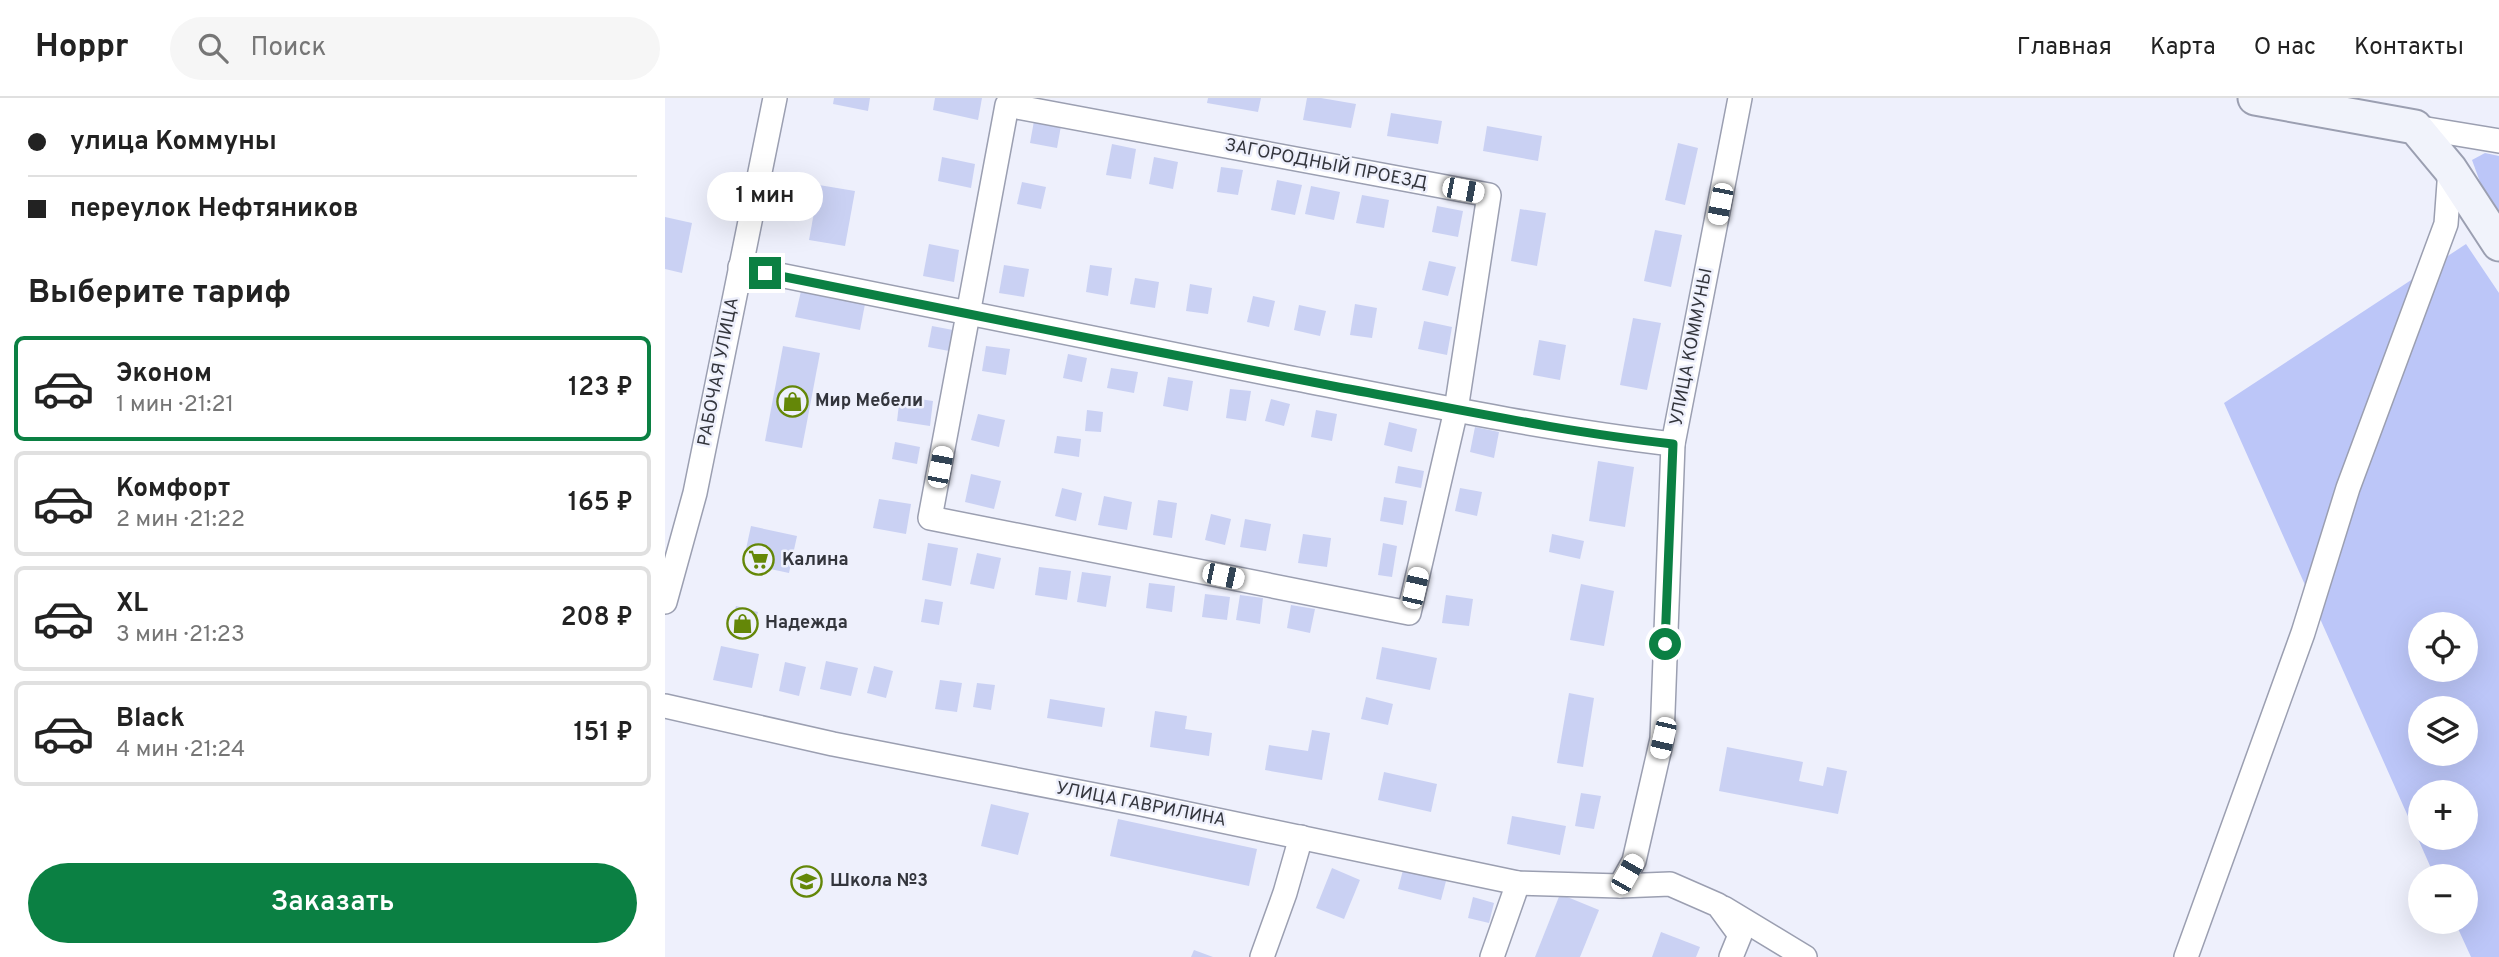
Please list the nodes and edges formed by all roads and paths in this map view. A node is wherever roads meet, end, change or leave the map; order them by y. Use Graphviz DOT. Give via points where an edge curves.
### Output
graph roads {
  1 [pos="775,98"];
  2 [pos="1741,98"];
  3 [pos="2255,98"];
  4 [pos="2415,127"];
  5 [pos="2499,141"];
  6 [pos="2450,169"];
  7 [pos="2499,244"];
  8 [pos="740,267"];
  9 [pos="969,315"];
  10 [pos="1455,410"];
  11 [pos="1673,444"];
  12 [pos="665,603"];
  13 [pos="665,706"];
  14 [pos="1301,837"];
  15 [pos="1518,883"];
  16 [pos="1619,886"];
  17 [pos="1718,905"];
  18 [pos="1262,957"];
  19 [pos="1492,957"];
  20 [pos="1731,957"];
  21 [pos="1805,957"];
  22 [pos="2186,957"];
  1 -- 8 [label="street, РАБОЧАЯ УЛИЦА"];
  2 -- 11 [label="street, УЛИЦА КОММУНЫ"];
  3 -- 4 [label="main road"];
  4 -- 5 [label="street"];
  4 -- 6 [label="main road"];
  6 -- 7 [label="main road"];
  6 -- 22 [label="street" via="2446,225 2348,488 2303,633"];
  8 -- 9 [label="street"];
  8 -- 12 [label="street, РАБОЧАЯ УЛИЦА" via="695,493"];
  9 -- 10 [label="street"];
  9 -- 10 [label="street, ЗАГОРОДНЫЙ ПРОЕЗД" via="930,518 1409,613"];
  9 -- 10 [label="street, ЗАГОРОДНЫЙ ПРОЕЗД" via="1007,105 1489,195"];
  10 -- 11 [label="street"];
  11 -- 16 [label="street, УЛИЦА КОММУНЫ" via="1663,738 1634,861"];
  13 -- 14 [label="street, УЛИЦА ГАВРИЛИНА"];
  14 -- 15 [label="street, УЛИЦА ГАВРИЛИНА"];
  14 -- 18 [label="street"];
  15 -- 16 [label="street, УЛИЦА ГАВРИЛИНА"];
  15 -- 19 [label="street"];
  16 -- 17 [label="street, УЛИЦА ГАВРИЛИНА" via="1670,884"];
  17 -- 20 [label="street" via="1740,935"];
  17 -- 21 [label="street, УЛИЦА ГАВРИЛИНА"];
}
